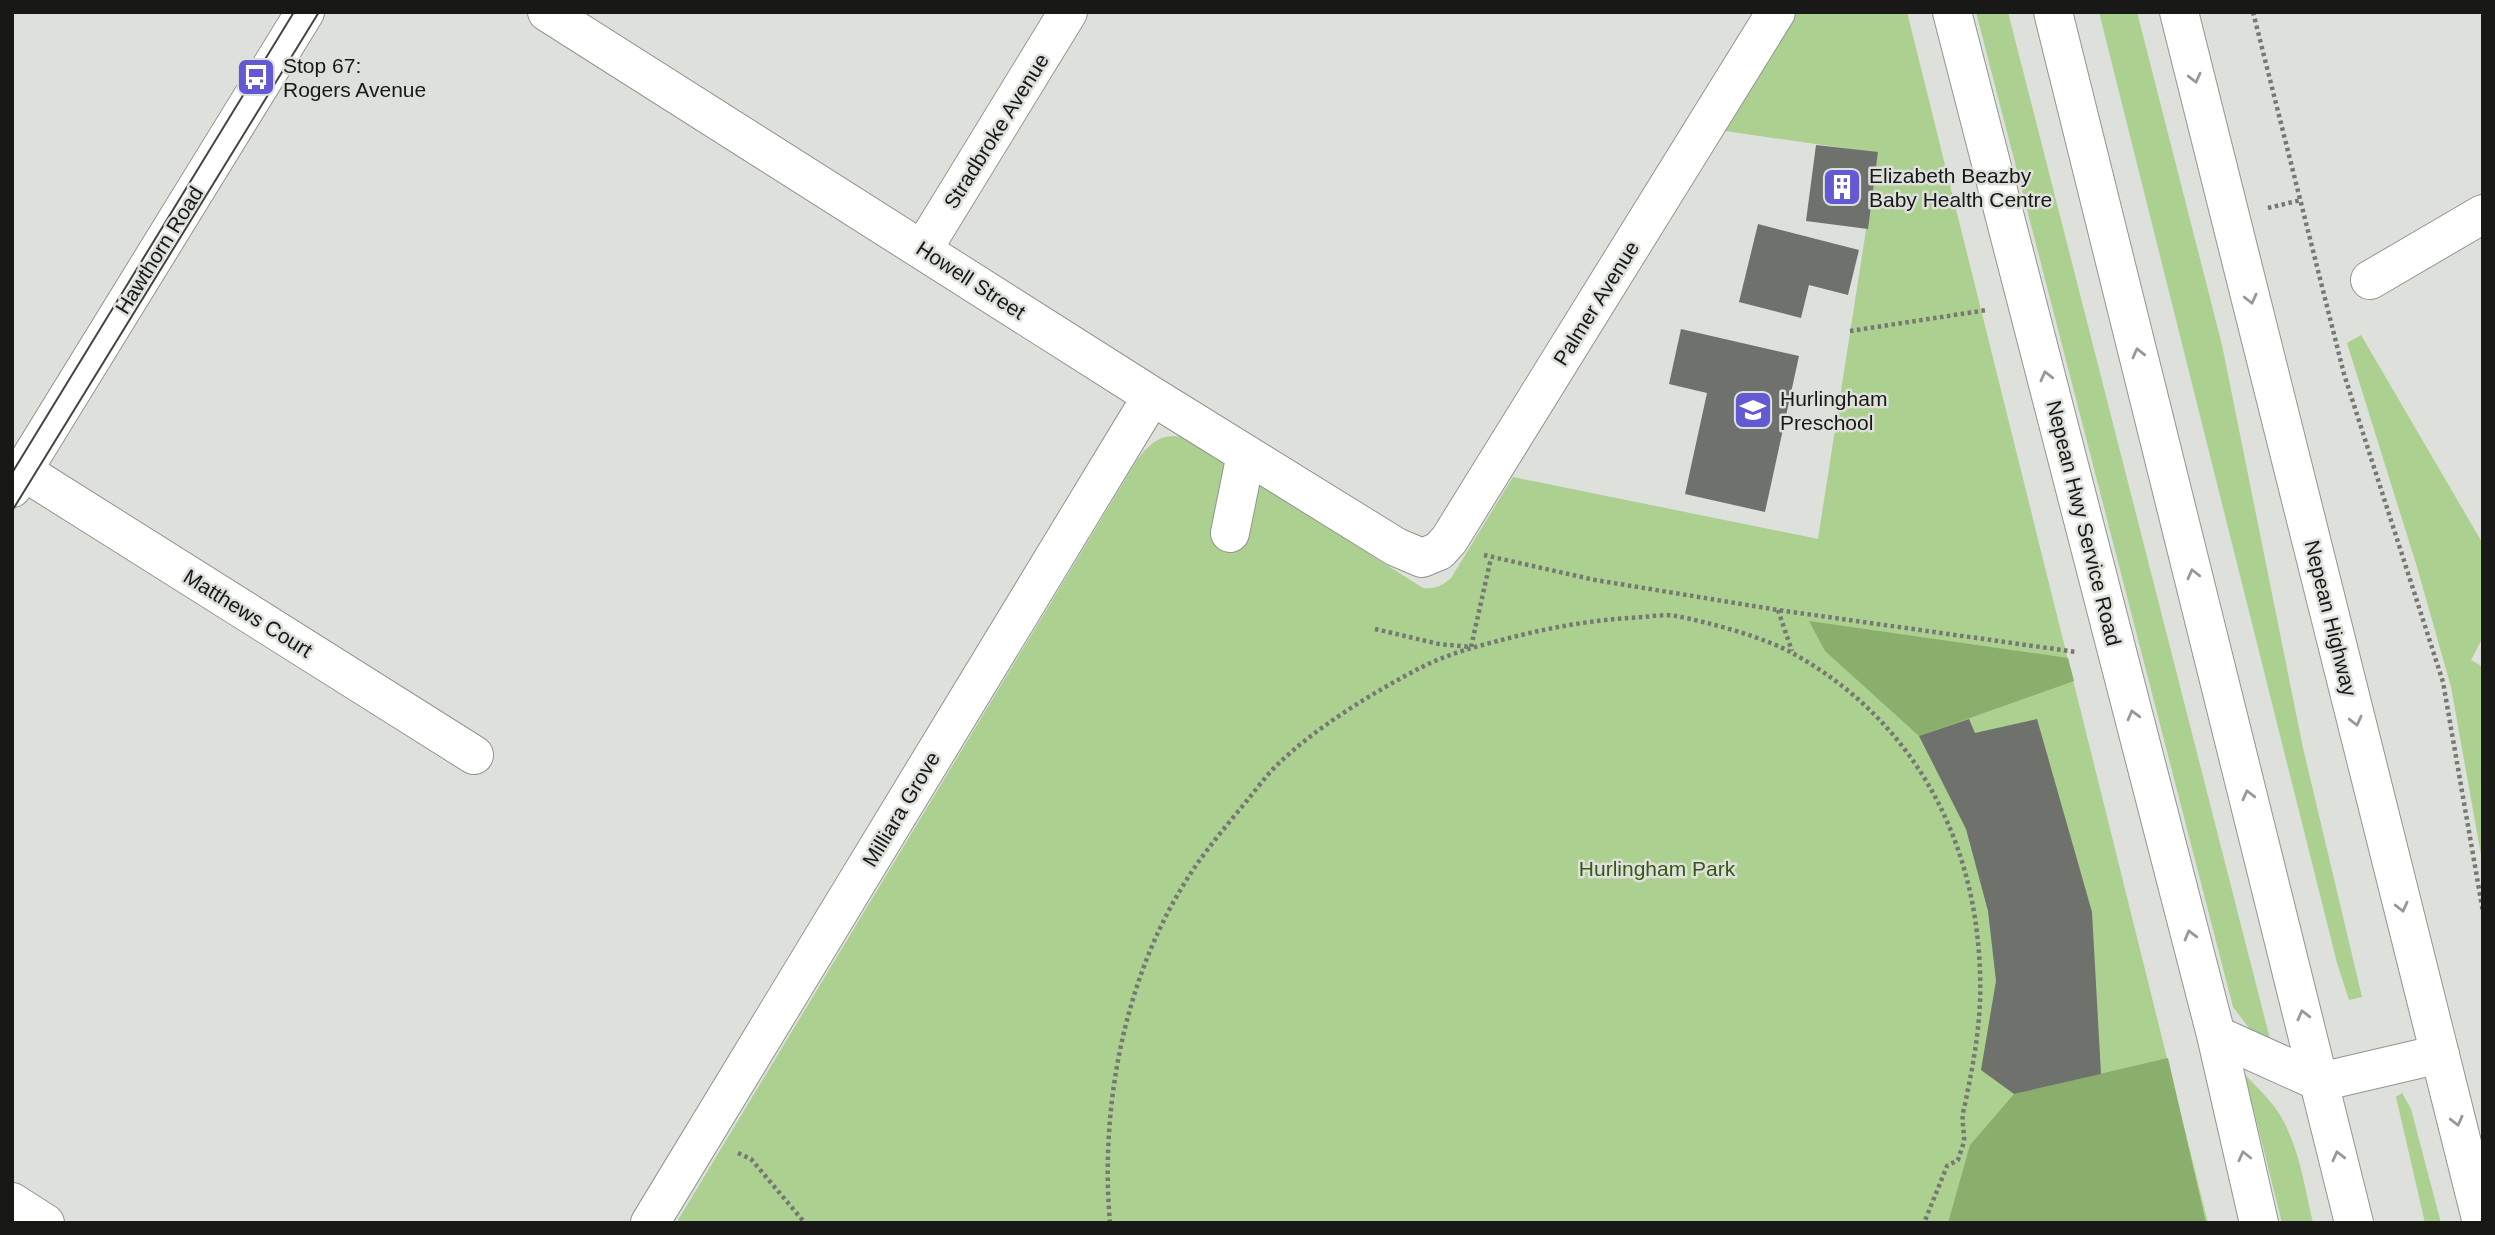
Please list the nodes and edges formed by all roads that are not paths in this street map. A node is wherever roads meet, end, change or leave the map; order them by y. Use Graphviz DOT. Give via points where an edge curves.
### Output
graph roads {
  1 [pos="306,12"];
  2 [pos="547,12"];
  3 [pos="1068,12"];
  4 [pos="1776,12"];
  5 [pos="1952,12"];
  6 [pos="2053,12"];
  7 [pos="2179,12"];
  8 [pos="2483,214"];
  9 [pos="923,249"];
  10 [pos="2370,280"];
  11 [pos="1152,396"];
  12 [pos="1246,454"];
  13 [pos="17,480"];
  14 [pos="1230,533"];
  15 [pos="1396,547"];
  16 [pos="474,755"];
  17 [pos="2216,1035"];
  18 [pos="2440,1054"];
  19 [pos="2319,1082"];
  20 [pos="12,1202"];
  21 [pos="45,1223"];
  22 [pos="650,1223"];
  23 [pos="2259,1223"];
  24 [pos="2354,1223"];
  25 [pos="2482,1223"];
  1 -- 13 [label="main road, Hawthorn Road"];
  2 -- 9 [label="main road, Howell Street"];
  3 -- 9 [label="main road, Stradbroke Avenue"];
  4 -- 15 [label="main road, Palmer Avenue" via="1449,540 1439,551 1422,558"];
  17 -- 5 [label="main road, Nepean Hwy Service Road, one-way"];
  19 -- 6 [label="main road, one-way"];
  7 -- 18 [label="main road, Nepean Highway, one-way"];
  8 -- 10 [label="main road"];
  9 -- 11 [label="main road, Howell Street"];
  11 -- 12 [label="main road, Howell Street"];
  11 -- 22 [label="main road, Milliara Grove"];
  12 -- 14 [label="main road"];
  12 -- 15 [label="main road, Howell Street"];
  13 -- 16 [label="main road, Matthews Court"];
  17 -- 19 [label="main road"];
  23 -- 17 [label="main road, Nepean Hwy Service Road, one-way"];
  18 -- 19 [label="main road"];
  18 -- 25 [label="main road, Nepean Highway, one-way"];
  24 -- 19 [label="main road, one-way"];
  20 -- 21 [label="main road"];
}
